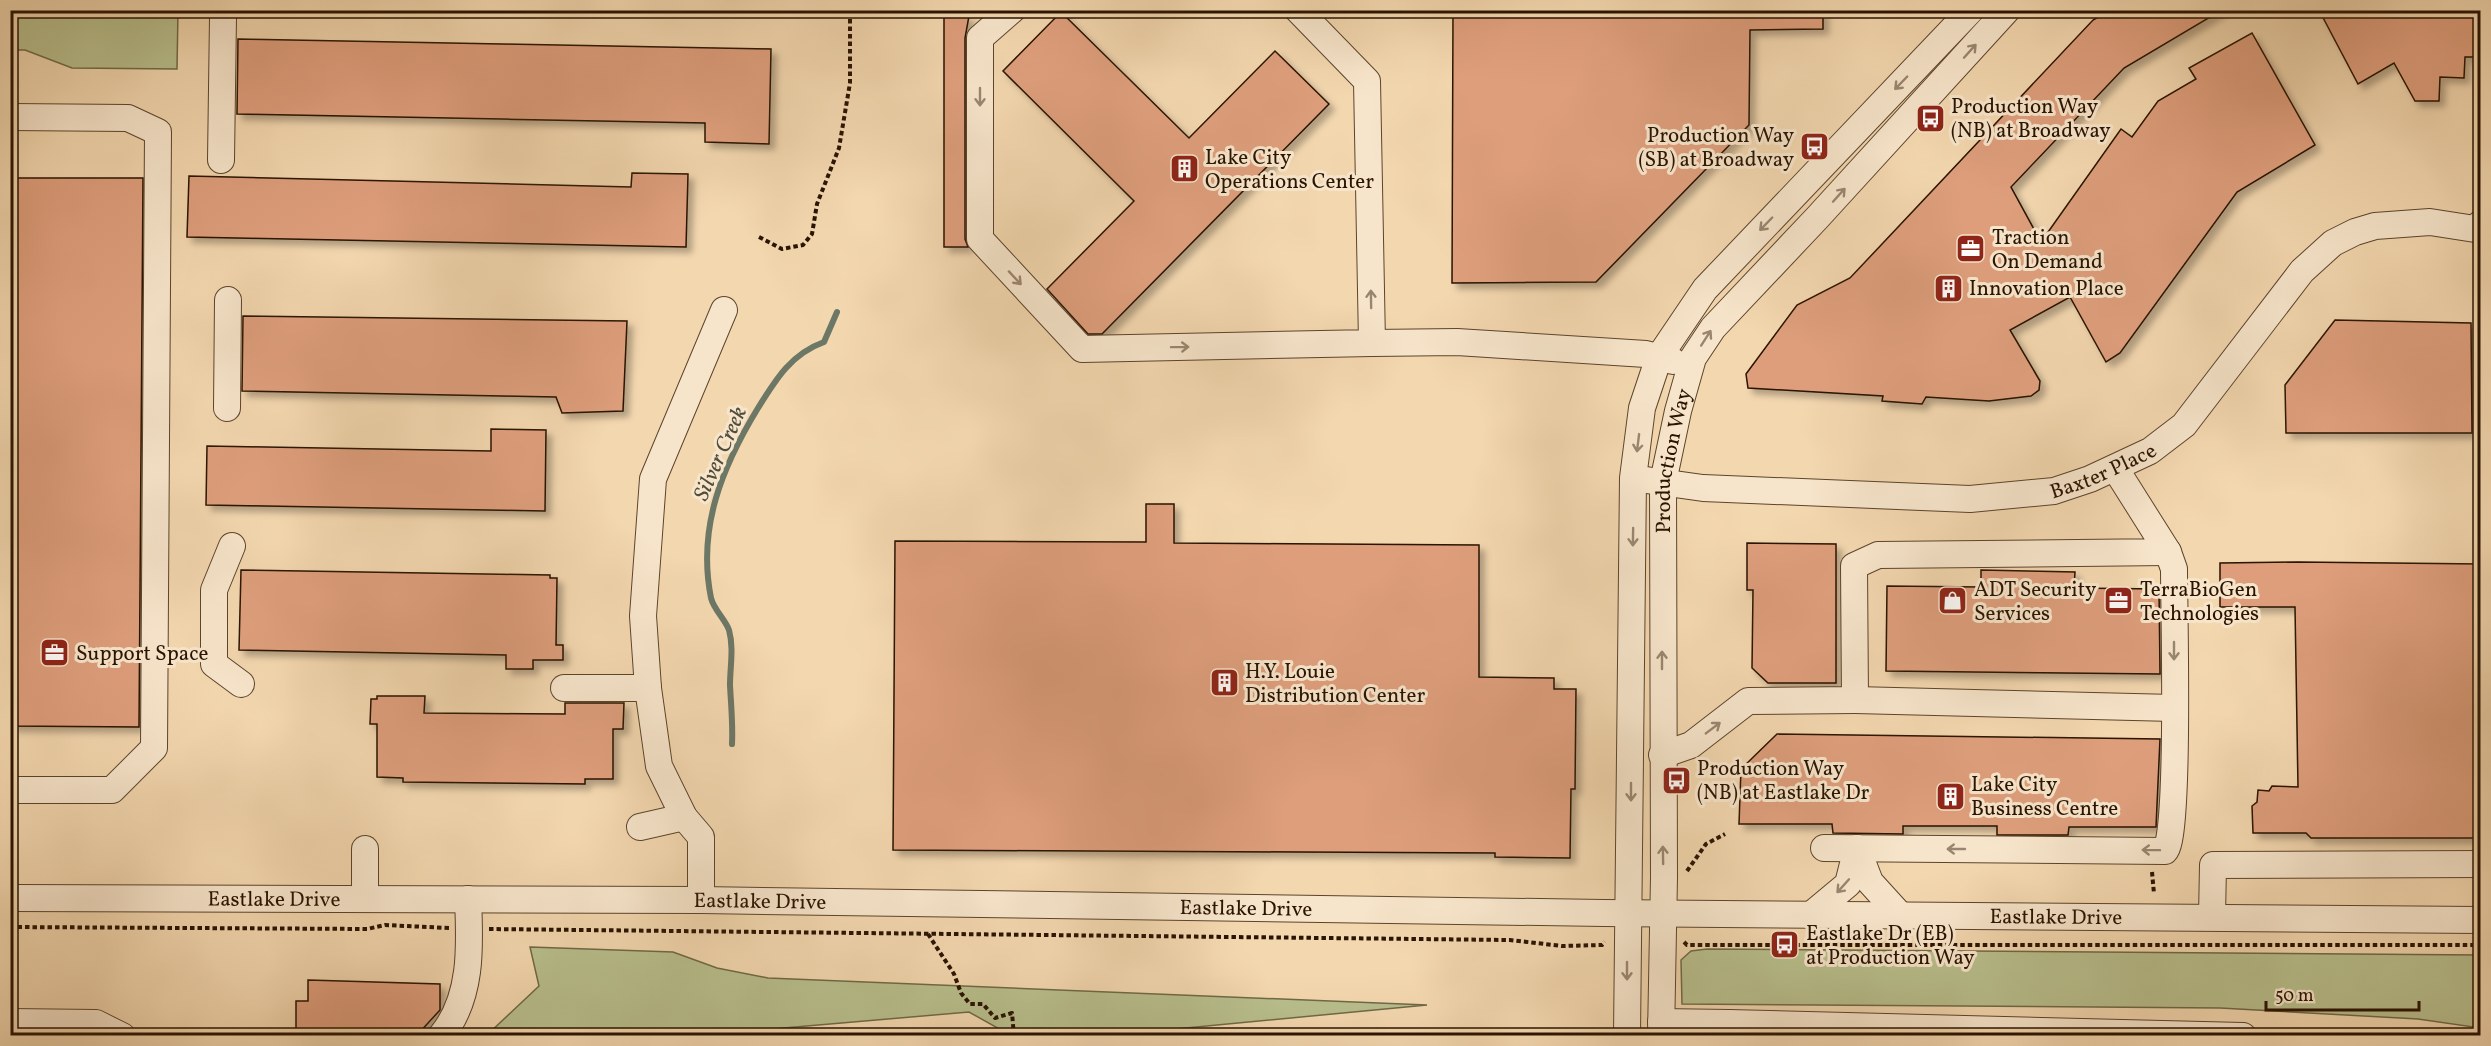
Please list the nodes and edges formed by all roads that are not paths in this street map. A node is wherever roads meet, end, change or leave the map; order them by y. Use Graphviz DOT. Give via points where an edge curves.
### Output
graph roads {
  1 [pos="1012,10"];
  2 [pos="1298,10"];
  3 [pos="1971,10"];
  4 [pos="2007,10"];
  5 [pos="223,17"];
  6 [pos="10,117"];
  7 [pos="221,160"];
  8 [pos="2478,227"];
  9 [pos="228,300"];
  10 [pos="724,310"];
  11 [pos="1372,343"];
  12 [pos="1659,357"];
  13 [pos="1691,365"];
  14 [pos="227,408"];
  15 [pos="2115,468"];
  16 [pos="1634,478"];
  17 [pos="1663,482"];
  18 [pos="232,546"];
  19 [pos="2168,552"];
  20 [pos="241,684"];
  21 [pos="564,688"];
  22 [pos="648,688"];
  23 [pos="1855,700"];
  24 [pos="2174,708"];
  25 [pos="1662,755"];
  26 [pos="10,790"];
  27 [pos="684,817"];
  28 [pos="640,827"];
  29 [pos="1824,848"];
  30 [pos="1857,848"];
  31 [pos="365,849"];
  32 [pos="2481,864"];
  33 [pos="10,898"];
  34 [pos="365,899"];
  35 [pos="468,899"];
  36 [pos="701,900"];
  37 [pos="1629,913"];
  38 [pos="1663,913"];
  39 [pos="1812,914"];
  40 [pos="1900,915"];
  41 [pos="2212,917"];
  42 [pos="2481,920"];
  43 [pos="10,1022"];
  44 [pos="1661,1029"];
  45 [pos="1728,1029"];
  46 [pos="122,1035"];
  47 [pos="441,1035"];
  48 [pos="1627,1035"];
  49 [pos="2243,1035"];
  1 -- 11 [label="street, one-way" via="980,38 980,239 1082,349"];
  11 -- 2 [label="street, one-way" via="1367,81"];
  3 -- 12 [label="street, Production Way, one-way" via="1705,288"];
  13 -- 4 [label="street, Production Way, one-way" via="1713,328"];
  5 -- 7 [label="street"];
  6 -- 26 [label="street" via="128,118 158,132 158,144 154,748 112,790"];
  8 -- 15 [label="street, Baxter Place" via="2430,222 2376,226 2333,243 2302,271 2184,425 2150,451"];
  9 -- 14 [label="street"];
  10 -- 22 [label="street" via="653,479 643,616"];
  11 -- 12 [label="street" via="1457,342"];
  12 -- 13 [label="street"];
  12 -- 16 [label="street, Production Way, one-way" via="1642,408"];
  13 -- 17 [label="street, Production Way"];
  15 -- 17 [label="street, Baxter Place" via="2054,491 1970,499 1771,492"];
  15 -- 19 [label="street"];
  16 -- 17 [label="street, Baxter Place"];
  16 -- 37 [label="street, Production Way, one-way"];
  25 -- 17 [label="street, Production Way, one-way"];
  18 -- 20 [label="street" via="214,590 214,664"];
  19 -- 23 [label="street" via="1878,555 1854,566"];
  19 -- 24 [label="street, one-way" via="2174,569"];
  21 -- 22 [label="street"];
  22 -- 27 [label="street" via="659,766"];
  23 -- 24 [label="street"];
  25 -- 23 [label="street, one-way" via="1691,745 1748,700"];
  24 -- 30 [label="street, one-way" via="2173,824 2165,851"];
  38 -- 25 [label="street, Production Way, one-way"];
  27 -- 28 [label="street"];
  27 -- 36 [label="street" via="701,837"];
  29 -- 30 [label="street"];
  30 -- 39 [label="street, one-way" via="1848,884"];
  30 -- 40 [label="street" via="1870,882"];
  31 -- 34 [label="street"];
  32 -- 41 [label="street" via="2212,865"];
  33 -- 34 [label="street, Eastlake Drive"];
  34 -- 35 [label="street, Eastlake Drive"];
  35 -- 36 [label="street, Eastlake Drive"];
  35 -- 47 [label="street" via="469,963 460,1002"];
  36 -- 37 [label="street, Eastlake Drive"];
  37 -- 38 [label="street, Eastlake Drive"];
  37 -- 48 [label="street, Production Way, one-way"];
  38 -- 39 [label="street, Eastlake Drive"];
  38 -- 44 [label="street, Production Way"];
  39 -- 40 [label="street, Eastlake Drive"];
  40 -- 41 [label="street, Eastlake Drive"];
  41 -- 42 [label="street, Eastlake Drive"];
  43 -- 46 [label="street" via="96,1023"];
  44 -- 45 [label="street"];
  45 -- 49 [label="street"];
}
